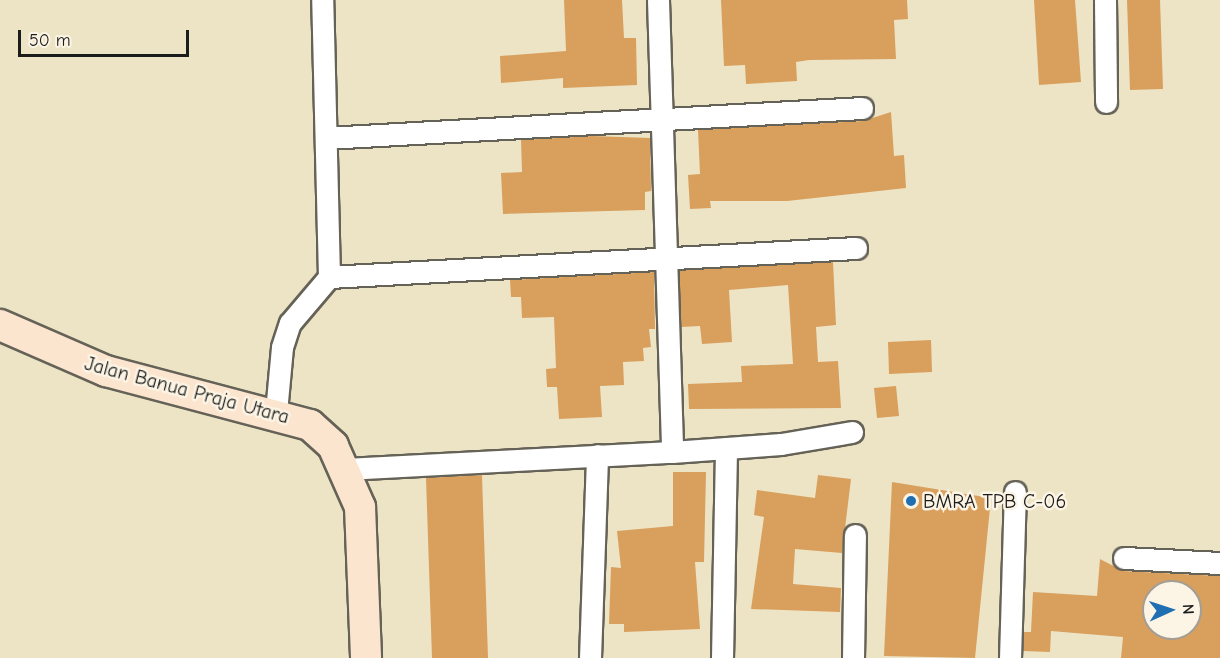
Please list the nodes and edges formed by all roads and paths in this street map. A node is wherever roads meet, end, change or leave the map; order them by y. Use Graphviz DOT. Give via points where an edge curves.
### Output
graph roads {
  1 [pos="322,0"];
  2 [pos="658,0"];
  3 [pos="1105,0"];
  4 [pos="1106,102"];
  5 [pos="862,108"];
  6 [pos="662,120"];
  7 [pos="326,138"];
  8 [pos="855,248"];
  9 [pos="668,256"];
  10 [pos="329,277"];
  11 [pos="0,325"];
  12 [pos="276,412"];
  13 [pos="852,432"];
  14 [pos="726,447"];
  15 [pos="672,452"];
  16 [pos="597,455"];
  17 [pos="345,469"];
  18 [pos="1015,492"];
  19 [pos="855,535"];
  20 [pos="1124,558"];
  21 [pos="1220,563"];
  22 [pos="366,658"];
  23 [pos="590,658"];
  24 [pos="722,658"];
  25 [pos="853,658"];
  26 [pos="1010,658"];
  1 -- 7 [label="street"];
  2 -- 6 [label="street"];
  3 -- 4 [label="street"];
  5 -- 6 [label="street"];
  6 -- 7 [label="street"];
  6 -- 9 [label="street"];
  7 -- 10 [label="street"];
  8 -- 9 [label="street"];
  9 -- 10 [label="street"];
  9 -- 15 [label="street"];
  10 -- 12 [label="street" via="290,323 282,347"];
  11 -- 12 [label="street, Jalan Banua Praja Utara" via="106,372"];
  12 -- 17 [label="street, Jalan Banua Praja Utara" via="310,424 333,446"];
  13 -- 14 [label="street"];
  14 -- 15 [label="street"];
  14 -- 24 [label="street"];
  15 -- 16 [label="street"];
  16 -- 17 [label="street"];
  16 -- 23 [label="street"];
  17 -- 22 [label="street, Jalan Banua Praja Utara" via="362,525"];
  18 -- 26 [label="street"];
  19 -- 25 [label="street"];
  20 -- 21 [label="street"];
}
